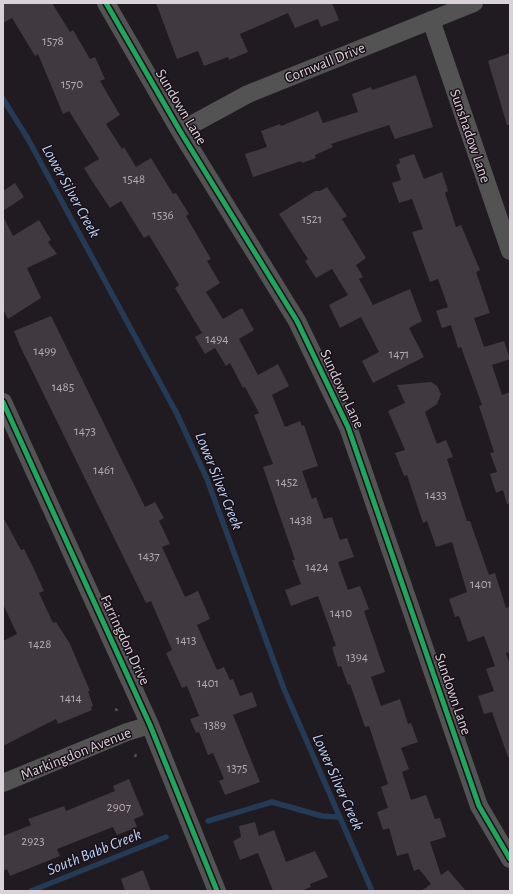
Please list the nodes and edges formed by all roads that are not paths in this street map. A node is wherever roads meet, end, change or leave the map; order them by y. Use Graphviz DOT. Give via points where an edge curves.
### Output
graph roads {
  1 [pos="106,3"];
  2 [pos="474,3"];
  3 [pos="431,20"];
  4 [pos="180,131"];
  5 [pos="510,251"];
  6 [pos="3,402"];
  7 [pos="150,725"];
  8 [pos="3,783"];
  9 [pos="510,859"];
  10 [pos="217,891"];
  1 -- 4 [label="street, Sundown Lane"];
  2 -- 3 [label="street, Cornwall Drive"];
  3 -- 4 [label="street, Cornwall Drive" via="248,94"];
  3 -- 5 [label="street, Sunshadow Lane"];
  4 -- 9 [label="street, Sundown Lane" via="297,321 348,427 479,806"];
  6 -- 7 [label="street, Farringdon Drive"];
  7 -- 8 [label="street, Markingdon Avenue"];
  7 -- 10 [label="street, Farringdon Drive"];
}
